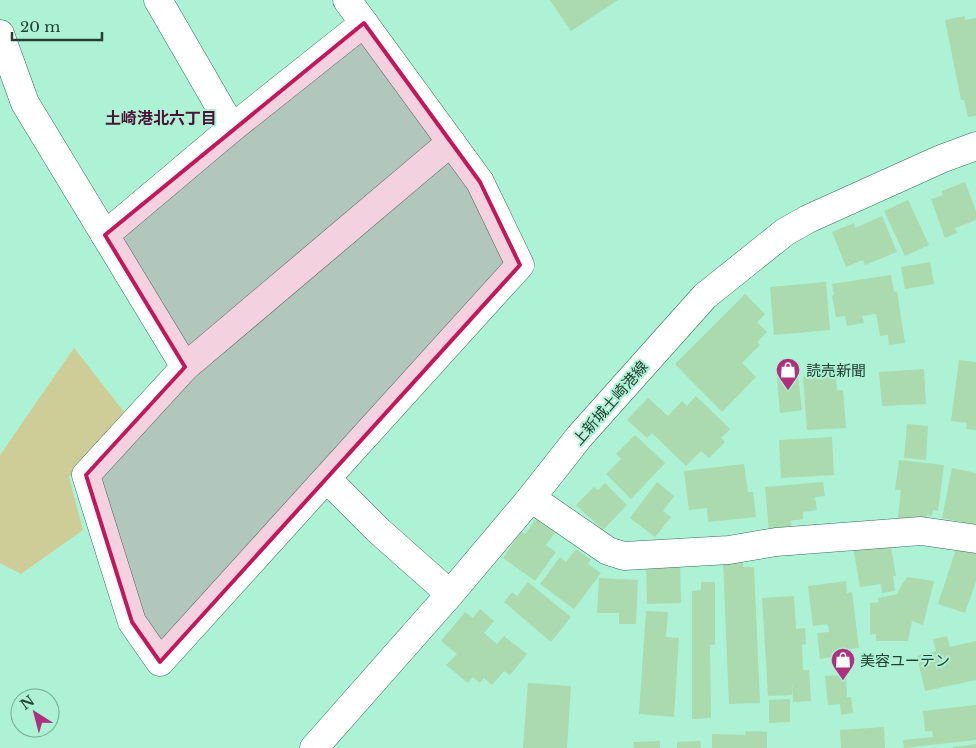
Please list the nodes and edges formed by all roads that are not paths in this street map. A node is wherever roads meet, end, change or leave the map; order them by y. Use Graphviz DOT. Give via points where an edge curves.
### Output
graph roads {
  1 [pos="158,0"];
  2 [pos="347,0"];
  3 [pos="364,23"];
  4 [pos="0,34"];
  5 [pos="232,128"];
  6 [pos="451,142"];
  7 [pos="976,146"];
  8 [pos="105,235"];
  9 [pos="184,367"];
  10 [pos="326,479"];
  11 [pos="531,498"];
  12 [pos="976,539"];
  13 [pos="450,594"];
  14 [pos="314,748"];
  1 -- 5 [label="street"];
  2 -- 3 [label="street"];
  3 -- 5 [label="street"];
  3 -- 6 [label="street"];
  4 -- 8 [label="street" via="25,103"];
  5 -- 8 [label="street"];
  6 -- 9 [label="street"];
  6 -- 10 [label="street" via="480,182 520,265"];
  7 -- 11 [label="street, 上新城土崎港線" via="784,232 705,296 579,437"];
  8 -- 9 [label="street"];
  9 -- 10 [label="street" via="86,475 132,622 160,662"];
  10 -- 13 [label="street"];
  11 -- 12 [label="street" via="608,551 624,556 921,532"];
  11 -- 13 [label="street, 上新城土崎港線"];
  13 -- 14 [label="street, 上新城土崎港線"];
}
